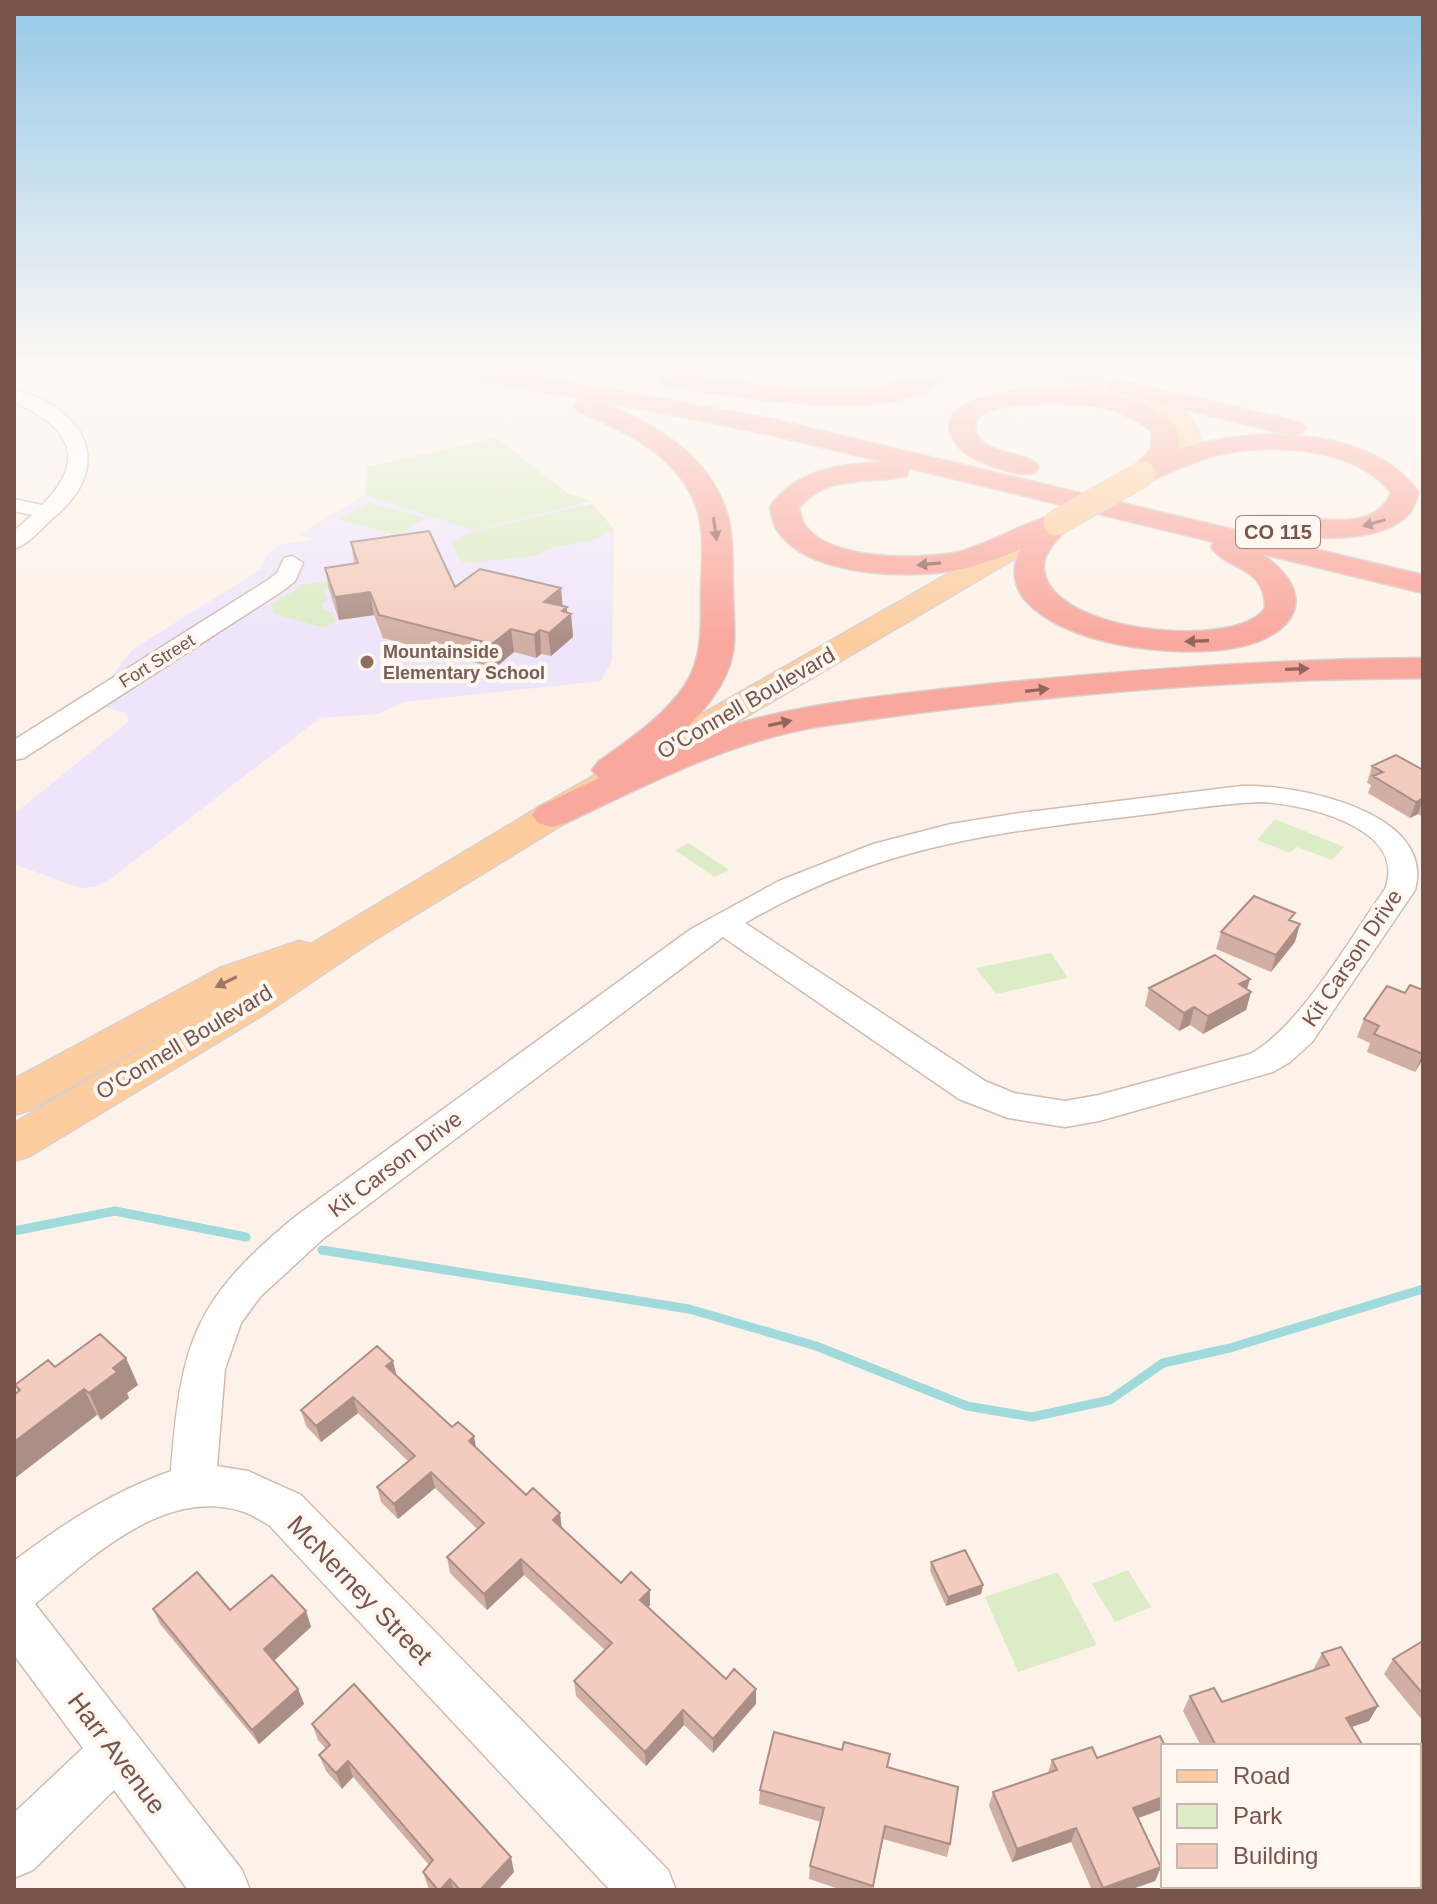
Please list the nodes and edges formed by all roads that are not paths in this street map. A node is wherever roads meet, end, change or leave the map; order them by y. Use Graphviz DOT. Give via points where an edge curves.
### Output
graph roads {
  1 [pos="78,462"];
  2 [pos="681,462"];
  3 [pos="903,462"];
  4 [pos="930,462"];
  5 [pos="1000,462"];
  6 [pos="1154,462"];
  7 [pos="1168,462"];
  8 [pos="1185,462"];
  9 [pos="1366,462"];
  10 [pos="1130,493"];
  11 [pos="1069,503"];
  12 [pos="14,505"];
  13 [pos="49,513"];
  14 [pos="14,542"];
  15 [pos="292,563"];
  16 [pos="1423,567"];
  17 [pos="1423,584"];
  18 [pos="1423,668"];
  19 [pos="14,752"];
  20 [pos="552,815"];
  21 [pos="723,923"];
  22 [pos="352,936"];
  23 [pos="63,1071"];
  24 [pos="120,1081"];
  25 [pos="14,1099"];
  26 [pos="14,1144"];
  27 [pos="193,1487"];
  28 [pos="14,1591"];
  29 [pos="14,1615"];
  30 [pos="116,1752"];
  31 [pos="14,1851"];
  32 [pos="222,1890"];
  33 [pos="648,1890"];
  1 -- 13 [label="street" via="64,498"];
  2 -- 20 [label="highway, one-way" via="707,496 717,540 716,652 710,670 672,721"];
  3 -- 11 [label="highway, CO 115"];
  4 -- 11 [label="highway, CO 115"];
  5 -- 11 [label="highway"];
  6 -- 10 [label="highway"];
  7 -- 10 [label="main road, O'Connell Boulevard"];
  10 -- 8 [label="highway, one-way"];
  9 -- 10 [label="highway, one-way" via="1392,475 1405,493 1398,511 1387,519 1334,529 1283,526"];
  10 -- 11 [label="highway, CO 115"];
  10 -- 11 [label="main road, O'Connell Boulevard, bridge"];
  10 -- 11 [label="highway, one-way" via="1203,538 1251,560 1278,583 1283,595 1272,620 1258,630 1206,641 1146,640 1076,621 1044,601 1029,577 1029,563"];
  10 -- 16 [label="highway, CO 115"];
  10 -- 17 [label="highway, CO 115"];
  11 -- 11 [label="highway, one-way" via="958,561 889,565 815,548 788,526 784,507 811,483 880,470 927,471"];
  11 -- 20 [label="main road, O'Connell Boulevard"];
  12 -- 13 [label="street"];
  13 -- 14 [label="street"];
  15 -- 19 [label="street, Fort Street" via="276,585"];
  20 -- 18 [label="highway, one-way" via="730,736 812,717 1110,681"];
  20 -- 22 [label="main road, O'Connell Boulevard"];
  21 -- 21 [label="street, Kit Carson Drive" via="809,877 931,838 1026,820 1258,794 1310,799 1354,815 1391,841 1405,872 1400,890 1300,1034 1278,1054 1241,1071 1065,1114 1008,1105 972,1090"];
  21 -- 27 [label="street, Kit Carson Drive" via="310,1227 242,1287 206,1353"];
  22 -- 23 [label="main road, O'Connell Boulevard, one-way" via="234,977"];
  22 -- 24 [label="main road, O'Connell Boulevard"];
  23 -- 24 [label="main road" via="50,1088 54,1102"];
  23 -- 25 [label="main road, O'Connell Boulevard"];
  24 -- 26 [label="main road, O'Connell Boulevard"];
  27 -- 28 [label="street, McNerney Street" via="111,1517"];
  27 -- 33 [label="street, McNerney Street" via="251,1491 285,1510"];
  29 -- 30 [label="street, Harr Avenue"];
  30 -- 31 [label="street"];
  30 -- 32 [label="street, Harr Avenue"];
}
